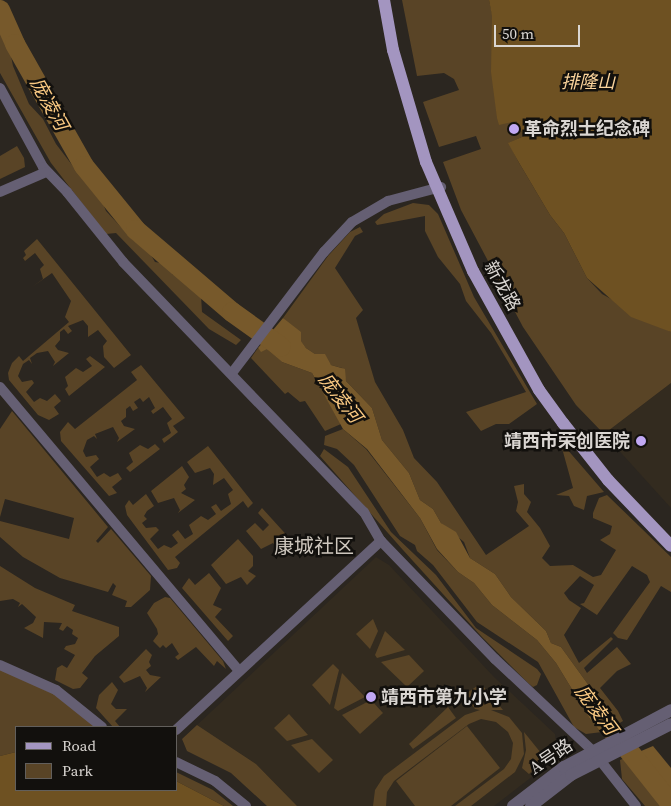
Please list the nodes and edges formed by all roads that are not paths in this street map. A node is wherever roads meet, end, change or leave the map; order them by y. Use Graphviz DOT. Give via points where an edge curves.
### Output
graph roads {
  1 [pos="384,0"];
  2 [pos="389,0"];
  3 [pos="0,88"];
  4 [pos="46,172"];
  5 [pos="439,187"];
  6 [pos="0,192"];
  7 [pos="232,373"];
  8 [pos="0,387"];
  9 [pos="671,538"];
  10 [pos="381,541"];
  11 [pos="671,546"];
  12 [pos="0,665"];
  13 [pos="239,671"];
  14 [pos="671,710"];
  15 [pos="101,726"];
  16 [pos="666,726"];
  17 [pos="178,728"];
  18 [pos="613,745"];
  19 [pos="595,755"];
  20 [pos="178,763"];
  21 [pos="246,806"];
  22 [pos="513,806"];
  23 [pos="531,806"];
  24 [pos="636,806"];
  1 -- 5 [label="main road, 新龙路" via="401,81"];
  2 -- 5 [label="main road, 新龙路" via="405,79"];
  3 -- 4 [label="street"];
  4 -- 6 [label="street"];
  4 -- 7 [label="street" via="67,192 152,295"];
  5 -- 7 [label="street" via="388,201 358,217 324,252"];
  5 -- 9 [label="main road, 新龙路" via="481,277 546,387 612,476"];
  5 -- 11 [label="main road, 新龙路" via="473,272 539,390 608,480"];
  7 -- 10 [label="street" via="364,512"];
  8 -- 13 [label="street"];
  10 -- 13 [label="street"];
  10 -- 19 [label="street" via="502,666"];
  12 -- 15 [label="street" via="56,690"];
  13 -- 17 [label="street"];
  14 -- 18 [label="street" via="654,717"];
  16 -- 18 [label="street"];
  18 -- 19 [label="street, A号路"];
  19 -- 22 [label="street, A号路" via="564,767"];
  19 -- 23 [label="street, A号路"];
  19 -- 24 [label="street"];
  20 -- 21 [label="street" via="223,786"];
}
